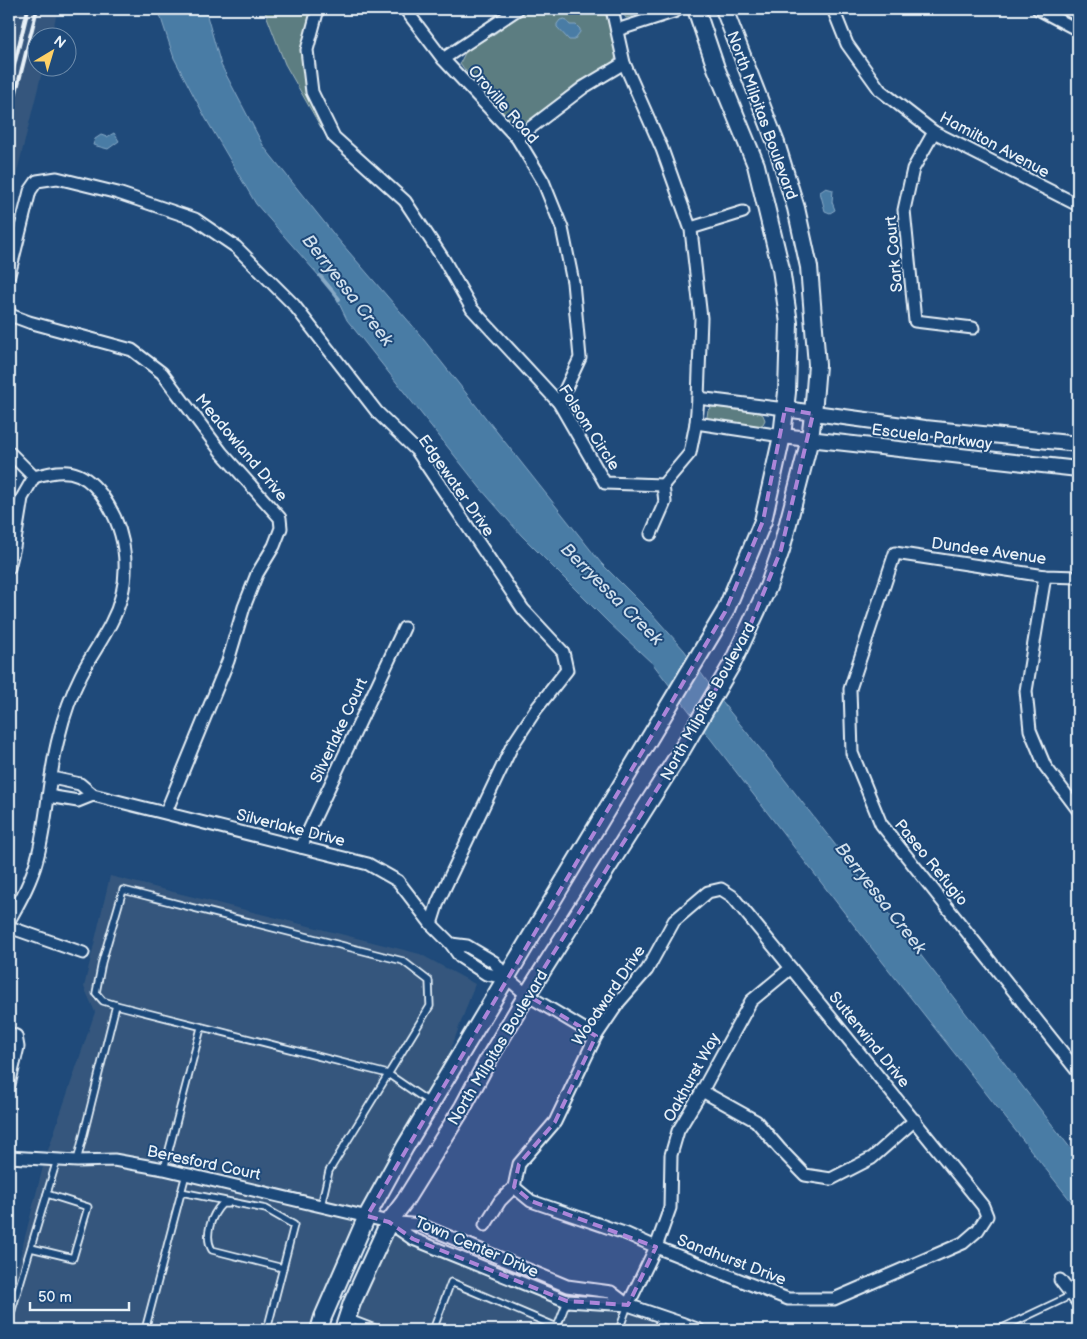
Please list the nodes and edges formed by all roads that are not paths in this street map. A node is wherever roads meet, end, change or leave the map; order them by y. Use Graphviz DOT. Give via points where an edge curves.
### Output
graph roads {
  1 [pos="318,9"];
  2 [pos="405,9"];
  3 [pos="518,9"];
  4 [pos="612,9"];
  5 [pos="678,9"];
  6 [pos="696,9"];
  7 [pos="724,9"];
  8 [pos="833,9"];
  9 [pos="1038,9"];
  10 [pos="617,30"];
  11 [pos="1078,30"];
  12 [pos="443,59"];
  13 [pos="624,63"];
  14 [pos="934,132"];
  15 [pos="517,138"];
  16 [pos="1078,205"];
  17 [pos="743,212"];
  18 [pos="690,228"];
  19 [pos="9,275"];
  20 [pos="9,311"];
  21 [pos="972,328"];
  22 [pos="698,398"];
  23 [pos="559,403"];
  24 [pos="785,409"];
  25 [pos="813,414"];
  26 [pos="696,423"];
  27 [pos="782,436"];
  28 [pos="810,439"];
  29 [pos="1078,444"];
  30 [pos="9,452"];
  31 [pos="1078,469"];
  32 [pos="34,477"];
  33 [pos="663,485"];
  34 [pos="651,534"];
  35 [pos="895,553"];
  36 [pos="9,568"];
  37 [pos="1046,576"];
  38 [pos="1078,577"];
  39 [pos="404,628"];
  40 [pos="52,778"];
  41 [pos="93,795"];
  42 [pos="48,796"];
  43 [pos="1078,810"];
  44 [pos="166,812"];
  45 [pos="301,847"];
  46 [pos="721,889"];
  47 [pos="10,920"];
  48 [pos="431,924"];
  49 [pos="83,953"];
  50 [pos="791,968"];
  51 [pos="507,978"];
  52 [pos="527,995"];
  53 [pos="116,1005"];
  54 [pos="201,1028"];
  55 [pos="9,1033"];
  56 [pos="596,1036"];
  57 [pos="1078,1072"];
  58 [pos="388,1074"];
  59 [pos="9,1085"];
  60 [pos="702,1091"];
  61 [pos="431,1104"];
  62 [pos="915,1120"];
  63 [pos="9,1157"];
  64 [pos="57,1160"];
  65 [pos="77,1161"];
  66 [pos="164,1168"];
  67 [pos="186,1174"];
  68 [pos="514,1188"];
  69 [pos="181,1192"];
  70 [pos="46,1194"];
  71 [pos="243,1204"];
  72 [pos="321,1206"];
  73 [pos="367,1216"];
  74 [pos="987,1216"];
  75 [pos="389,1222"];
  76 [pos="485,1225"];
  77 [pos="656,1247"];
  78 [pos="30,1248"];
  79 [pos="283,1268"];
  80 [pos="1060,1280"];
  81 [pos="1075,1299"];
  82 [pos="567,1301"];
  83 [pos="628,1305"];
  84 [pos="662,1316"];
  85 [pos="9,1320"];
  86 [pos="345,1324"];
  87 [pos="1002,1328"];
  88 [pos="556,1329"];
  89 [pos="145,1330"];
  90 [pos="268,1330"];
  91 [pos="319,1330"];
  92 [pos="380,1330"];
  93 [pos="433,1330"];
  94 [pos="618,1330"];
  95 [pos="656,1330"];
  96 [pos="698,1330"];
  1 -- 23 [label="street, Folsom Circle" via="307,50 312,92 334,137 405,201 472,309"];
  2 -- 12 [label="street, Oroville Road"];
  3 -- 12 [label="street"];
  4 -- 10 [label="street"];
  5 -- 10 [label="street"];
  6 -- 24 [label="main road, North Milpitas Boulevard" via="716,68 756,165 781,269 790,323"];
  7 -- 25 [label="main road, North Milpitas Boulevard" via="776,143 810,267 817,365"];
  8 -- 14 [label="street, Hamilton Avenue" via="847,44 880,90"];
  9 -- 11 [label="street"];
  10 -- 13 [label="street"];
  12 -- 15 [label="street, Oroville Road"];
  13 -- 15 [label="street" via="584,87"];
  13 -- 18 [label="street" via="662,149"];
  14 -- 16 [label="street, Hamilton Avenue"];
  14 -- 21 [label="street, Sark Court" via="913,169 904,210 915,321"];
  15 -- 23 [label="street, Oroville Road" via="543,181 562,228 573,282 580,358"];
  17 -- 18 [label="street"];
  18 -- 22 [label="street" via="701,318"];
  19 -- 48 [label="street, Edgewater Drive" via="30,191 37,181 57,178 118,192 196,219 236,247 294,305 377,412 417,451 523,609 564,652 567,670 512,746 442,893"];
  20 -- 44 [label="street, Meadowland Drive" via="29,322 132,350 162,373 222,453 280,518 281,528 257,574 228,660"];
  22 -- 24 [label="street"];
  22 -- 26 [label="street"];
  23 -- 33 [label="street, Folsom Circle" via="605,483"];
  24 -- 25 [label="street, Escuela Parkway"];
  24 -- 27 [label="main road, North Milpitas Boulevard"];
  25 -- 28 [label="main road, North Milpitas Boulevard"];
  25 -- 29 [label="street, Escuela Parkway"];
  26 -- 27 [label="street"];
  26 -- 33 [label="street" via="690,453"];
  27 -- 28 [label="street, Escuela Parkway"];
  27 -- 51 [label="main road, North Milpitas Boulevard" via="763,521 725,612"];
  28 -- 31 [label="street, Escuela Parkway"];
  28 -- 52 [label="main road, North Milpitas Boulevard" via="768,587 732,664 680,753"];
  30 -- 32 [label="street"];
  32 -- 36 [label="street" via="22,498"];
  32 -- 40 [label="street" via="54,471 72,471 93,484 111,507 126,560 120,604 72,694 58,737"];
  33 -- 34 [label="street" via="665,502"];
  35 -- 37 [label="street, Dundee Avenue"];
  35 -- 57 [label="street, Paseo Refugio" via="850,688 852,753 881,824"];
  37 -- 38 [label="street, Dundee Avenue"];
  37 -- 43 [label="street" via="1026,691 1030,730 1045,766"];
  39 -- 45 [label="street, Silverlake Court"];
  40 -- 41 [label="street, Silverlake Drive" via="80,784"];
  40 -- 42 [label="street"];
  41 -- 42 [label="street, Silverlake Drive" via="78,801"];
  41 -- 44 [label="street, Silverlake Drive"];
  42 -- 47 [label="street" via="37,859 26,891"];
  44 -- 45 [label="street, Silverlake Drive"];
  45 -- 48 [label="street, Silverlake Drive" via="359,861 398,881"];
  46 -- 50 [label="street, Sutterwind Drive" via="732,896"];
  46 -- 56 [label="street, Woodward Drive" via="708,892 674,921 646,970"];
  47 -- 49 [label="street"];
  48 -- 51 [label="street, Silverlake Drive" via="460,957 486,974"];
  50 -- 60 [label="street, Oakhurst Way" via="752,1001"];
  50 -- 62 [label="street, Sutterwind Drive"];
  51 -- 52 [label="street, Silverlake Drive"];
  51 -- 61 [label="main road, North Milpitas Boulevard"];
  52 -- 56 [label="street, Silverlake Drive"];
  52 -- 75 [label="main road, North Milpitas Boulevard" via="462,1107"];
  53 -- 54 [label="lane"];
  53 -- 58 [label="lane" via="103,1001 96,993 124,890 403,961 429,981 430,1006"];
  53 -- 65 [label="lane"];
  54 -- 58 [label="lane"];
  54 -- 66 [label="lane"];
  55 -- 59 [label="street" via="16,1036 18,1047"];
  56 -- 68 [label="street, Woodward Drive" via="555,1122 519,1164"];
  58 -- 61 [label="lane"];
  58 -- 72 [label="lane" via="329,1171"];
  60 -- 62 [label="street" via="756,1121 805,1175 830,1179 872,1158"];
  60 -- 77 [label="street, Oakhurst Way" via="678,1131 671,1155 670,1208"];
  61 -- 73 [label="main road, North Milpitas Boulevard"];
  62 -- 74 [label="street, Sutterwind Drive" via="983,1206"];
  63 -- 64 [label="street, Beresford Court"];
  64 -- 65 [label="street, Beresford Court"];
  64 -- 70 [label="lane"];
  65 -- 66 [label="street, Beresford Court" via="114,1160"];
  66 -- 67 [label="street, Beresford Court"];
  67 -- 69 [label="lane"];
  67 -- 72 [label="street, Beresford Court"];
  68 -- 76 [label="street" via="500,1201"];
  68 -- 77 [label="street, Sandhurst Drive" via="532,1201"];
  69 -- 71 [label="lane"];
  69 -- 89 [label="lane"];
  70 -- 78 [label="lane"];
  70 -- 78 [label="lane" via="88,1207 73,1258"];
  71 -- 79 [label="lane" via="266,1209 294,1225"];
  71 -- 79 [label="lane" via="222,1204 217,1209 209,1232 210,1248"];
  72 -- 73 [label="street, Beresford Court"];
  73 -- 75 [label="street, Beresford Court"];
  73 -- 91 [label="main road, North Milpitas Boulevard"];
  74 -- 77 [label="street, Sandhurst Drive" via="978,1230 963,1243 834,1299 788,1299"];
  75 -- 82 [label="street, Town Center Drive" via="413,1239"];
  75 -- 83 [label="street, Town Center Drive" via="421,1224 567,1286 611,1292"];
  75 -- 86 [label="main road, North Milpitas Boulevard"];
  77 -- 83 [label="street, Oakhurst Way"];
  78 -- 85 [label="lane"];
  79 -- 90 [label="lane"];
  80 -- 81 [label="street"];
  81 -- 87 [label="lane"];
  82 -- 83 [label="street, Town Center Drive"];
  82 -- 88 [label="lane"];
  83 -- 84 [label="street, Town Center Drive"];
  83 -- 94 [label="lane"];
  84 -- 95 [label="lane"];
  84 -- 96 [label="street, Town Center Drive"];
  86 -- 92 [label="lane"];
  88 -- 93 [label="lane" via="451,1282"];
}
